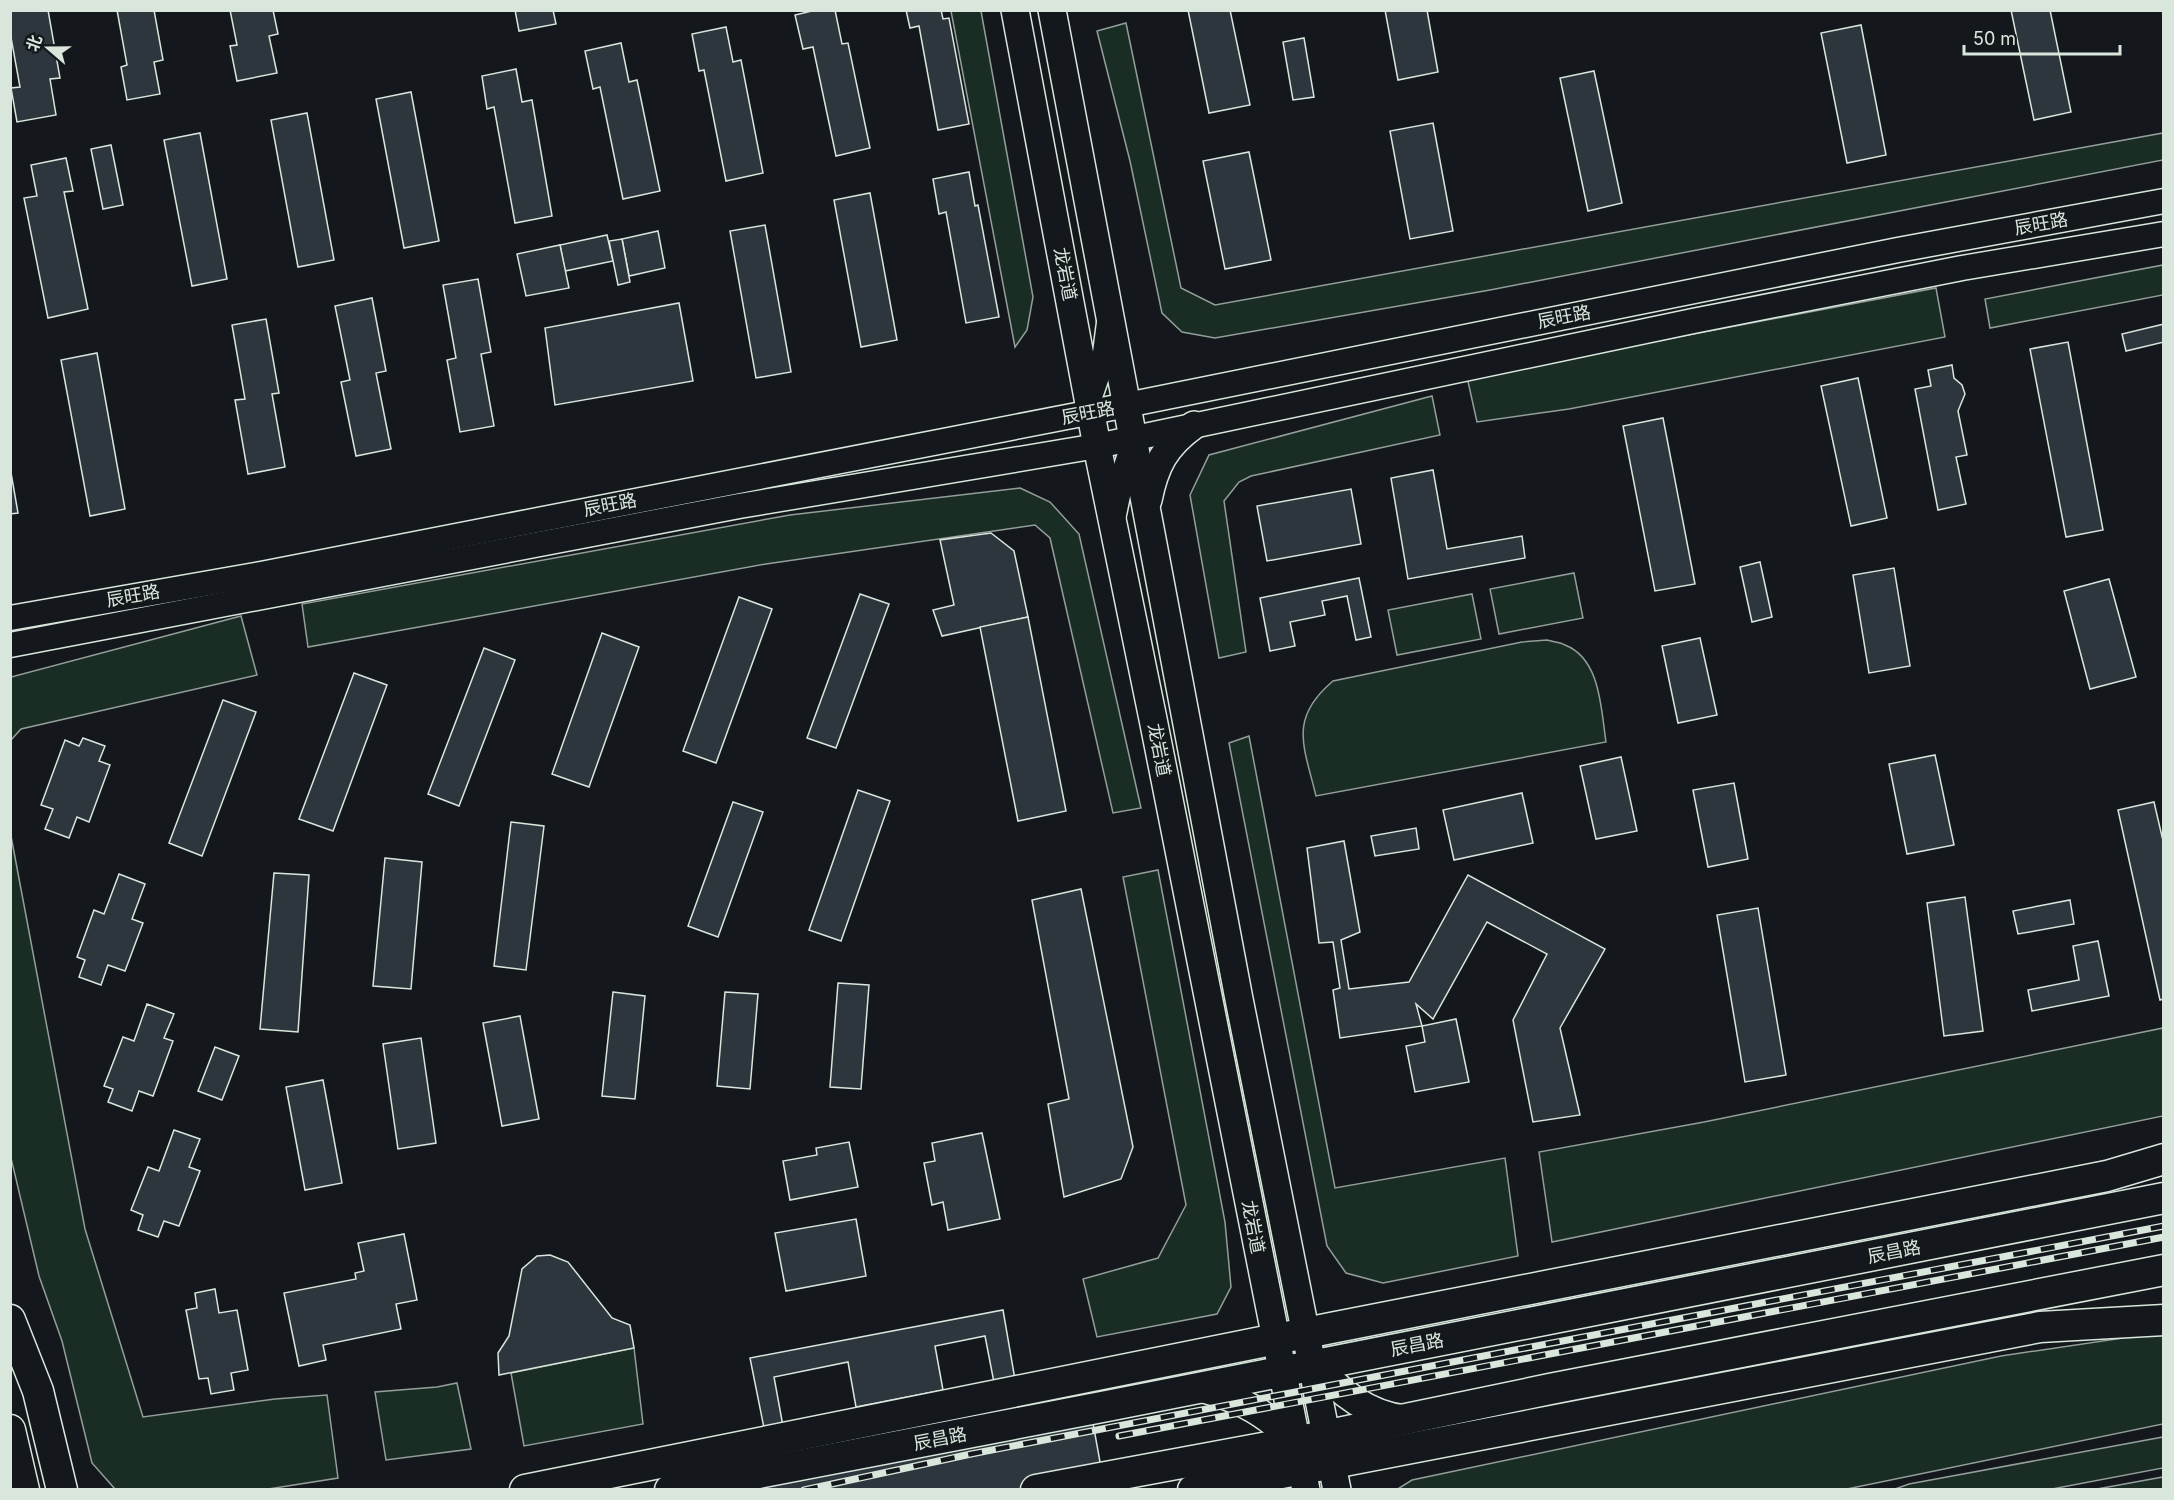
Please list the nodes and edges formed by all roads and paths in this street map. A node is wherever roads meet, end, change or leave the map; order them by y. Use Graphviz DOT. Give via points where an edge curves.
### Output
graph roads {
  1 [pos="1016,10"];
  2 [pos="1052,10"];
  3 [pos="2163,201"];
  4 [pos="2163,234"];
  5 [pos="1110,315"];
  6 [pos="1184,394"];
  7 [pos="1127,405"];
  8 [pos="1088,408"];
  9 [pos="1194,425"];
  10 [pos="1134,439"];
  11 [pos="1097,446"];
  12 [pos="1022,459"];
  13 [pos="1147,510"];
  14 [pos="1112,522"];
  15 [pos="10,618"];
  16 [pos="10,645"];
  17 [pos="2163,1160"];
  18 [pos="2163,1198"];
  19 [pos="2163,1270"];
  20 [pos="2163,1287"];
  21 [pos="1265,1289"];
  22 [pos="2049,1293"];
  23 [pos="10,1320"];
  24 [pos="2163,1320"];
  25 [pos="1241,1346"];
  26 [pos="1302,1350"];
  27 [pos="1283,1371"];
  28 [pos="1200,1388"];
  29 [pos="1406,1419"];
  30 [pos="10,1430"];
  31 [pos="673,1459"];
  32 [pos="1319,1468"];
  33 [pos="736,1477"];
  34 [pos="24,1490"];
  35 [pos="62,1490"];
  36 [pos="525,1490"];
  37 [pos="670,1490"];
  38 [pos="1036,1490"];
  39 [pos="1193,1490"];
  1 -- 8 [label="main road, 龙岩道"];
  2 -- 5 [label="main road, 龙岩道"];
  3 -- 6 [label="street, 辰旺路" via="1886,252"];
  4 -- 9 [label="street, 辰旺路" via="1962,268"];
  5 -- 7 [label="main road, 龙岩道"];
  5 -- 8 [label="street"];
  6 -- 7 [label="street, 辰旺路"];
  6 -- 10 [label="street" via="1167,402"];
  7 -- 8 [label="street, 辰旺路"];
  7 -- 10 [label="main road, 龙岩道"];
  8 -- 11 [label="main road, 龙岩道"];
  8 -- 12 [label="street" via="1070,430"];
  8 -- 15 [label="street, 辰旺路" via="261,574"];
  9 -- 10 [label="street, 辰旺路"];
  9 -- 13 [label="main road" via="1163,454"];
  10 -- 11 [label="street, 辰旺路"];
  10 -- 13 [label="main road, 龙岩道"];
  10 -- 14 [label="street"];
  11 -- 12 [label="street, 辰旺路"];
  11 -- 14 [label="main road, 龙岩道"];
  12 -- 16 [label="street, 辰旺路" via="739,506"];
  13 -- 26 [label="main road, 龙岩道"];
  14 -- 21 [label="main road, 龙岩道"];
  17 -- 26 [label="main road" via="2095,1179"];
  18 -- 26 [label="main road, 辰昌路"];
  19 -- 22 [label="main road"];
  20 -- 22 [label="main road"];
  21 -- 25 [label="main road"];
  21 -- 26 [label="main road" via="1273,1308"];
  22 -- 29 [label="main road"];
  23 -- 35 [label="main road" via="39,1391"];
  24 -- 32 [label="main road" via="2040,1327"];
  25 -- 26 [label="main road"];
  25 -- 28 [label="main road" via="1221,1372"];
  25 -- 31 [label="main road"];
  26 -- 27 [label="main road, 辰昌路"];
  26 -- 29 [label="main road" via="1364,1407 1388,1417"];
  26 -- 32 [label="main road, 龙岩道"];
  27 -- 28 [label="main road, 辰昌路"];
  27 -- 32 [label="main road"];
  28 -- 32 [label="main road" via="1252,1406"];
  28 -- 33 [label="main road, 辰昌路"];
  29 -- 32 [label="main road"];
  30 -- 34 [label="main road"];
  31 -- 33 [label="main road"];
  31 -- 36 [label="main road"];
  32 -- 38 [label="main road"];
  32 -- 39 [label="main road"];
  33 -- 37 [label="main road, 辰昌路"];
}
